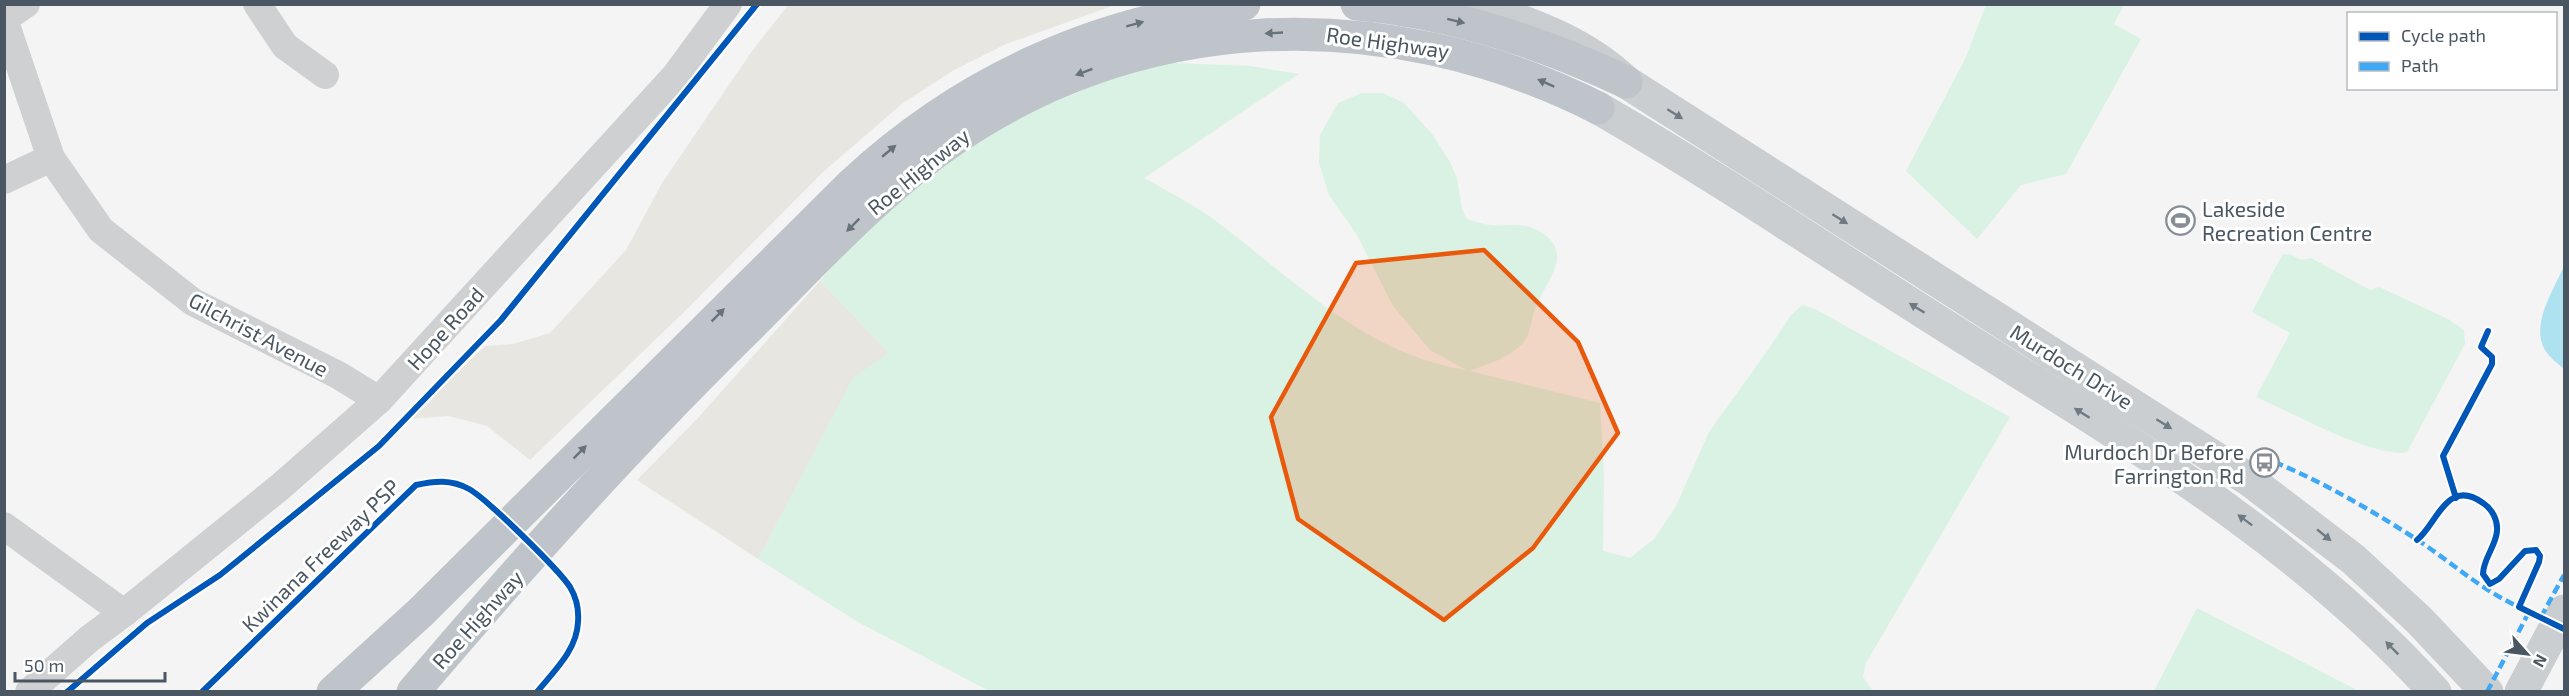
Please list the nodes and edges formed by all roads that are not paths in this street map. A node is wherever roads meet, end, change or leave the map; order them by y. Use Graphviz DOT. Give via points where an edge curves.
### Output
graph roads {
  1 [pos="26,4"];
  2 [pos="257,4"];
  3 [pos="728,4"];
  4 [pos="1244,4"];
  5 [pos="1357,4"];
  6 [pos="1475,4"];
  7 [pos="4,19"];
  8 [pos="325,75"];
  9 [pos="1626,82"];
  10 [pos="1598,108"];
  11 [pos="51,158"];
  12 [pos="4,180"];
  13 [pos="379,400"];
  14 [pos="650,425"];
  15 [pos="538,493"];
  16 [pos="4,525"];
  17 [pos="2565,612"];
  18 [pos="124,613"];
  19 [pos="2434,690"];
  20 [pos="29,692"];
  21 [pos="306,692"];
  22 [pos="333,692"];
  23 [pos="360,692"];
  24 [pos="413,692"];
  25 [pos="2487,692"];
  26 [pos="2521,692"];
  1 -- 7 [label="street"];
  2 -- 8 [label="street" via="285,46"];
  3 -- 13 [label="street, Hope Road" via="675,76"];
  15 -- 4 [label="highway, Roe Highway, one-way" via="853,183 920,126 995,79 1075,43 1159,18"];
  5 -- 9 [label="highway, Roe Highway, one-way" via="1421,13 1506,34"];
  6 -- 9 [label="main road, Murdoch Drive" via="1573,42"];
  7 -- 11 [label="street, Gilchrist Avenue"];
  9 -- 25 [label="main road, Murdoch Drive, one-way" via="2248,479 2353,560"];
  10 -- 14 [label="highway, Roe Highway, one-way" via="1523,73 1470,55 1360,35 1248,34 1193,42 1112,62 1009,106 916,167 873,204"];
  19 -- 10 [label="main road, Murdoch Drive, one-way" via="2363,619 2298,562 2195,484"];
  11 -- 12 [label="street"];
  11 -- 13 [label="street, Gilchrist Avenue" via="100,230 193,302 338,375"];
  13 -- 18 [label="street, Hope Road" via="304,467"];
  14 -- 23 [label="highway"];
  14 -- 24 [label="highway, Roe Highway"];
  15 -- 21 [label="highway" via="378,635"];
  15 -- 22 [label="highway, Roe Highway" via="421,612"];
  16 -- 18 [label="street"];
  17 -- 26 [label="main road"];
  18 -- 20 [label="street, Hope Road"];
}
